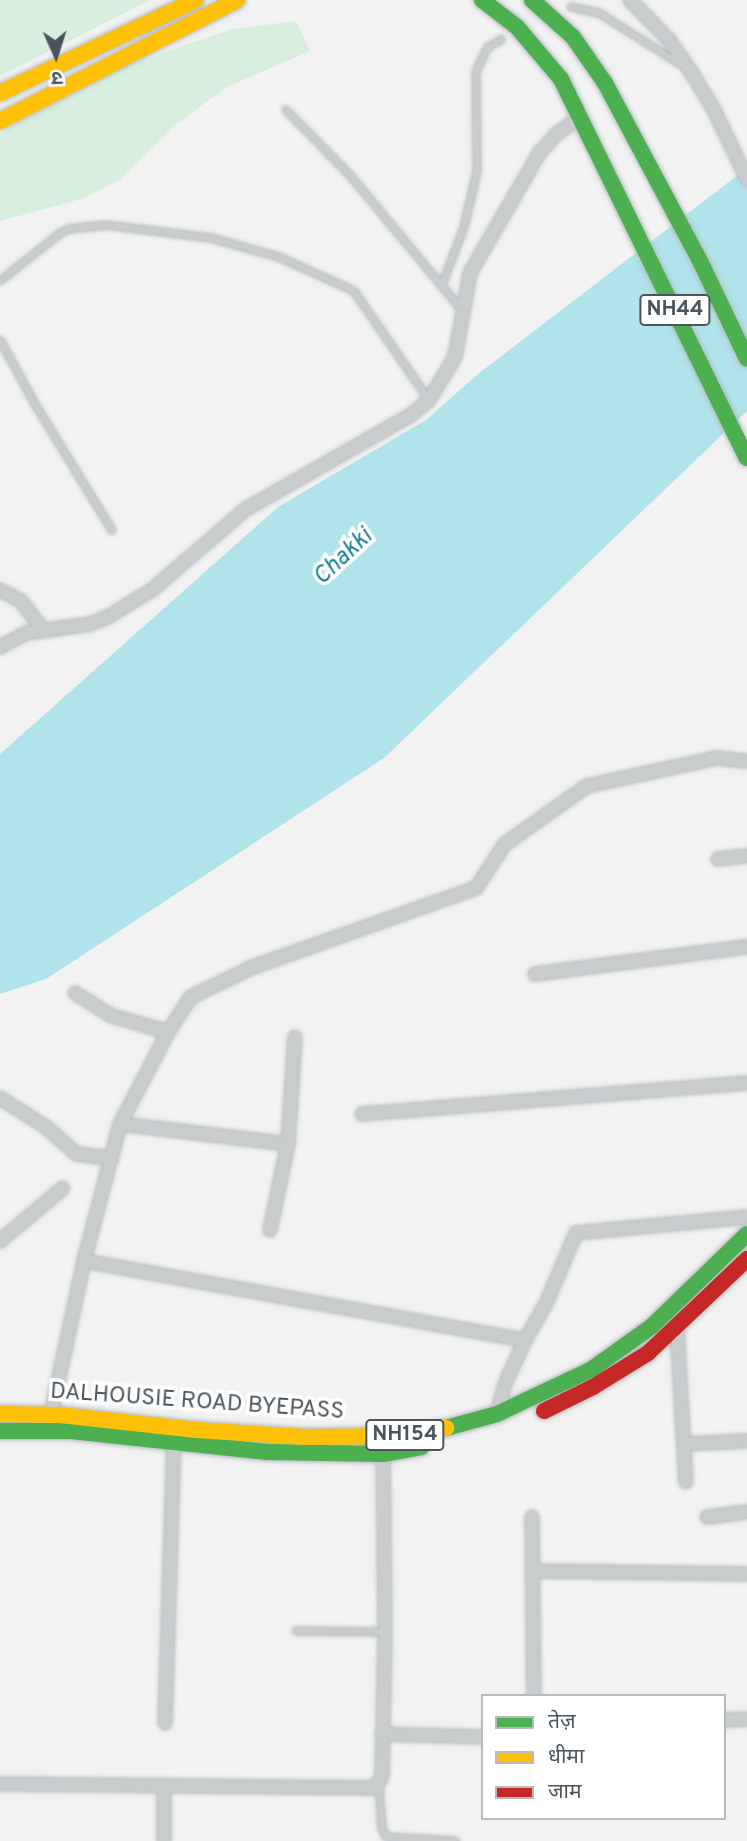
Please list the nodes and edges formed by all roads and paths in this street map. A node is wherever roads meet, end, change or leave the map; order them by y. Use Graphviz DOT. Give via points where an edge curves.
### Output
graph roads {
  1 [pos="196,0"];
  2 [pos="237,0"];
  3 [pos="482,0"];
  4 [pos="532,0"];
  5 [pos="630,0"];
  6 [pos="571,7"];
  7 [pos="502,39"];
  8 [pos="691,71"];
  9 [pos="0,93"];
  10 [pos="286,110"];
  11 [pos="581,116"];
  12 [pos="0,121"];
  13 [pos="747,178"];
  14 [pos="0,281"];
  15 [pos="442,285"];
  16 [pos="463,312"];
  17 [pos="0,340"];
  18 [pos="747,359"];
  19 [pos="429,400"];
  20 [pos="747,458"];
  21 [pos="112,530"];
  22 [pos="0,590"];
  23 [pos="43,629"];
  24 [pos="0,647"];
  25 [pos="747,761"];
  26 [pos="747,856"];
  27 [pos="719,859"];
  28 [pos="747,947"];
  29 [pos="535,974"];
  30 [pos="75,993"];
  31 [pos="168,1032"];
  32 [pos="295,1037"];
  33 [pos="747,1083"];
  34 [pos="0,1098"];
  35 [pos="362,1114"];
  36 [pos="120,1124"];
  37 [pos="288,1144"];
  38 [pos="111,1158"];
  39 [pos="63,1188"];
  40 [pos="747,1217"];
  41 [pos="270,1230"];
  42 [pos="747,1234"];
  43 [pos="0,1241"];
  44 [pos="747,1259"];
  45 [pos="84,1261"];
  46 [pos="677,1328"];
  47 [pos="525,1340"];
  48 [pos="0,1414"];
  49 [pos="51,1414"];
  50 [pos="497,1414"];
  51 [pos="0,1431"];
  52 [pos="747,1441"];
  53 [pos="174,1444"];
  54 [pos="684,1444"];
  55 [pos="383,1454"];
  56 [pos="686,1482"];
  57 [pos="747,1512"];
  58 [pos="532,1517"];
  59 [pos="707,1517"];
  60 [pos="534,1572"];
  61 [pos="747,1574"];
  62 [pos="296,1631"];
  63 [pos="386,1632"];
  64 [pos="534,1694"];
  65 [pos="747,1719"];
  66 [pos="726,1720"];
  67 [pos="165,1723"];
  68 [pos="382,1734"];
  69 [pos="481,1737"];
  70 [pos="0,1784"];
  71 [pos="379,1784"];
  72 [pos="164,1787"];
  73 [pos="456,1840"];
  74 [pos="164,1841"];
  1 -- 9 [label="highway"];
  2 -- 12 [label="highway"];
  3 -- 11 [label="highway, NH44" via="535,44"];
  4 -- 18 [label="highway, NH44" via="573,37 605,83"];
  5 -- 8 [label="street" via="669,40"];
  6 -- 8 [label="lane" via="600,13"];
  7 -- 15 [label="lane" via="486,48 476,72 477,172 464,227"];
  8 -- 13 [label="street"];
  10 -- 15 [label="lane" via="349,174"];
  11 -- 16 [label="street" via="540,152 470,273"];
  11 -- 20 [label="highway, NH44"];
  14 -- 19 [label="lane" via="69,229 105,225 211,238 279,257 354,291"];
  15 -- 16 [label="lane"];
  16 -- 19 [label="street" via="455,358"];
  17 -- 21 [label="lane"];
  19 -- 23 [label="street" via="411,415 246,509 153,589 108,617 90,624"];
  22 -- 23 [label="street" via="21,601"];
  23 -- 24 [label="street"];
  25 -- 31 [label="street" via="717,758 587,786 505,844 476,888 237,973 191,998"];
  26 -- 27 [label="street"];
  28 -- 29 [label="street"];
  30 -- 31 [label="street" via="112,1016"];
  31 -- 36 [label="street"];
  32 -- 37 [label="street"];
  33 -- 35 [label="street"];
  34 -- 38 [label="street" via="46,1127 77,1154"];
  36 -- 37 [label="street"];
  36 -- 38 [label="street"];
  37 -- 41 [label="street"];
  38 -- 45 [label="street"];
  39 -- 43 [label="street"];
  40 -- 47 [label="street" via="576,1233"];
  42 -- 50 [label="highway, DALHOUSIE ROAD BYEPASS / NH154" via="625,1347 557,1388"];
  44 -- 46 [label="highway, NH154"];
  45 -- 47 [label="street"];
  45 -- 49 [label="street"];
  46 -- 54 [label="street"];
  46 -- 55 [label="highway, NH154" via="616,1374 540,1412 445,1444"];
  47 -- 50 [label="street"];
  48 -- 49 [label="highway, DALHOUSIE ROAD BYEPASS / NH154"];
  49 -- 50 [label="highway, DALHOUSIE ROAD BYEPASS / NH154" via="263,1436 350,1438 443,1429"];
  51 -- 53 [label="highway, NH154" via="71,1431"];
  52 -- 54 [label="street"];
  53 -- 55 [label="highway, NH154" via="267,1452"];
  53 -- 67 [label="street"];
  54 -- 56 [label="street"];
  55 -- 63 [label="street"];
  57 -- 59 [label="street"];
  58 -- 60 [label="street"];
  60 -- 61 [label="street"];
  60 -- 64 [label="street"];
  62 -- 63 [label="lane"];
  63 -- 68 [label="street"];
  65 -- 66 [label="street"];
  68 -- 69 [label="street"];
  68 -- 71 [label="street"];
  70 -- 72 [label="street"];
  71 -- 72 [label="street" via="367,1789"];
  71 -- 73 [label="lane" via="386,1837"];
  72 -- 74 [label="street"];
}
